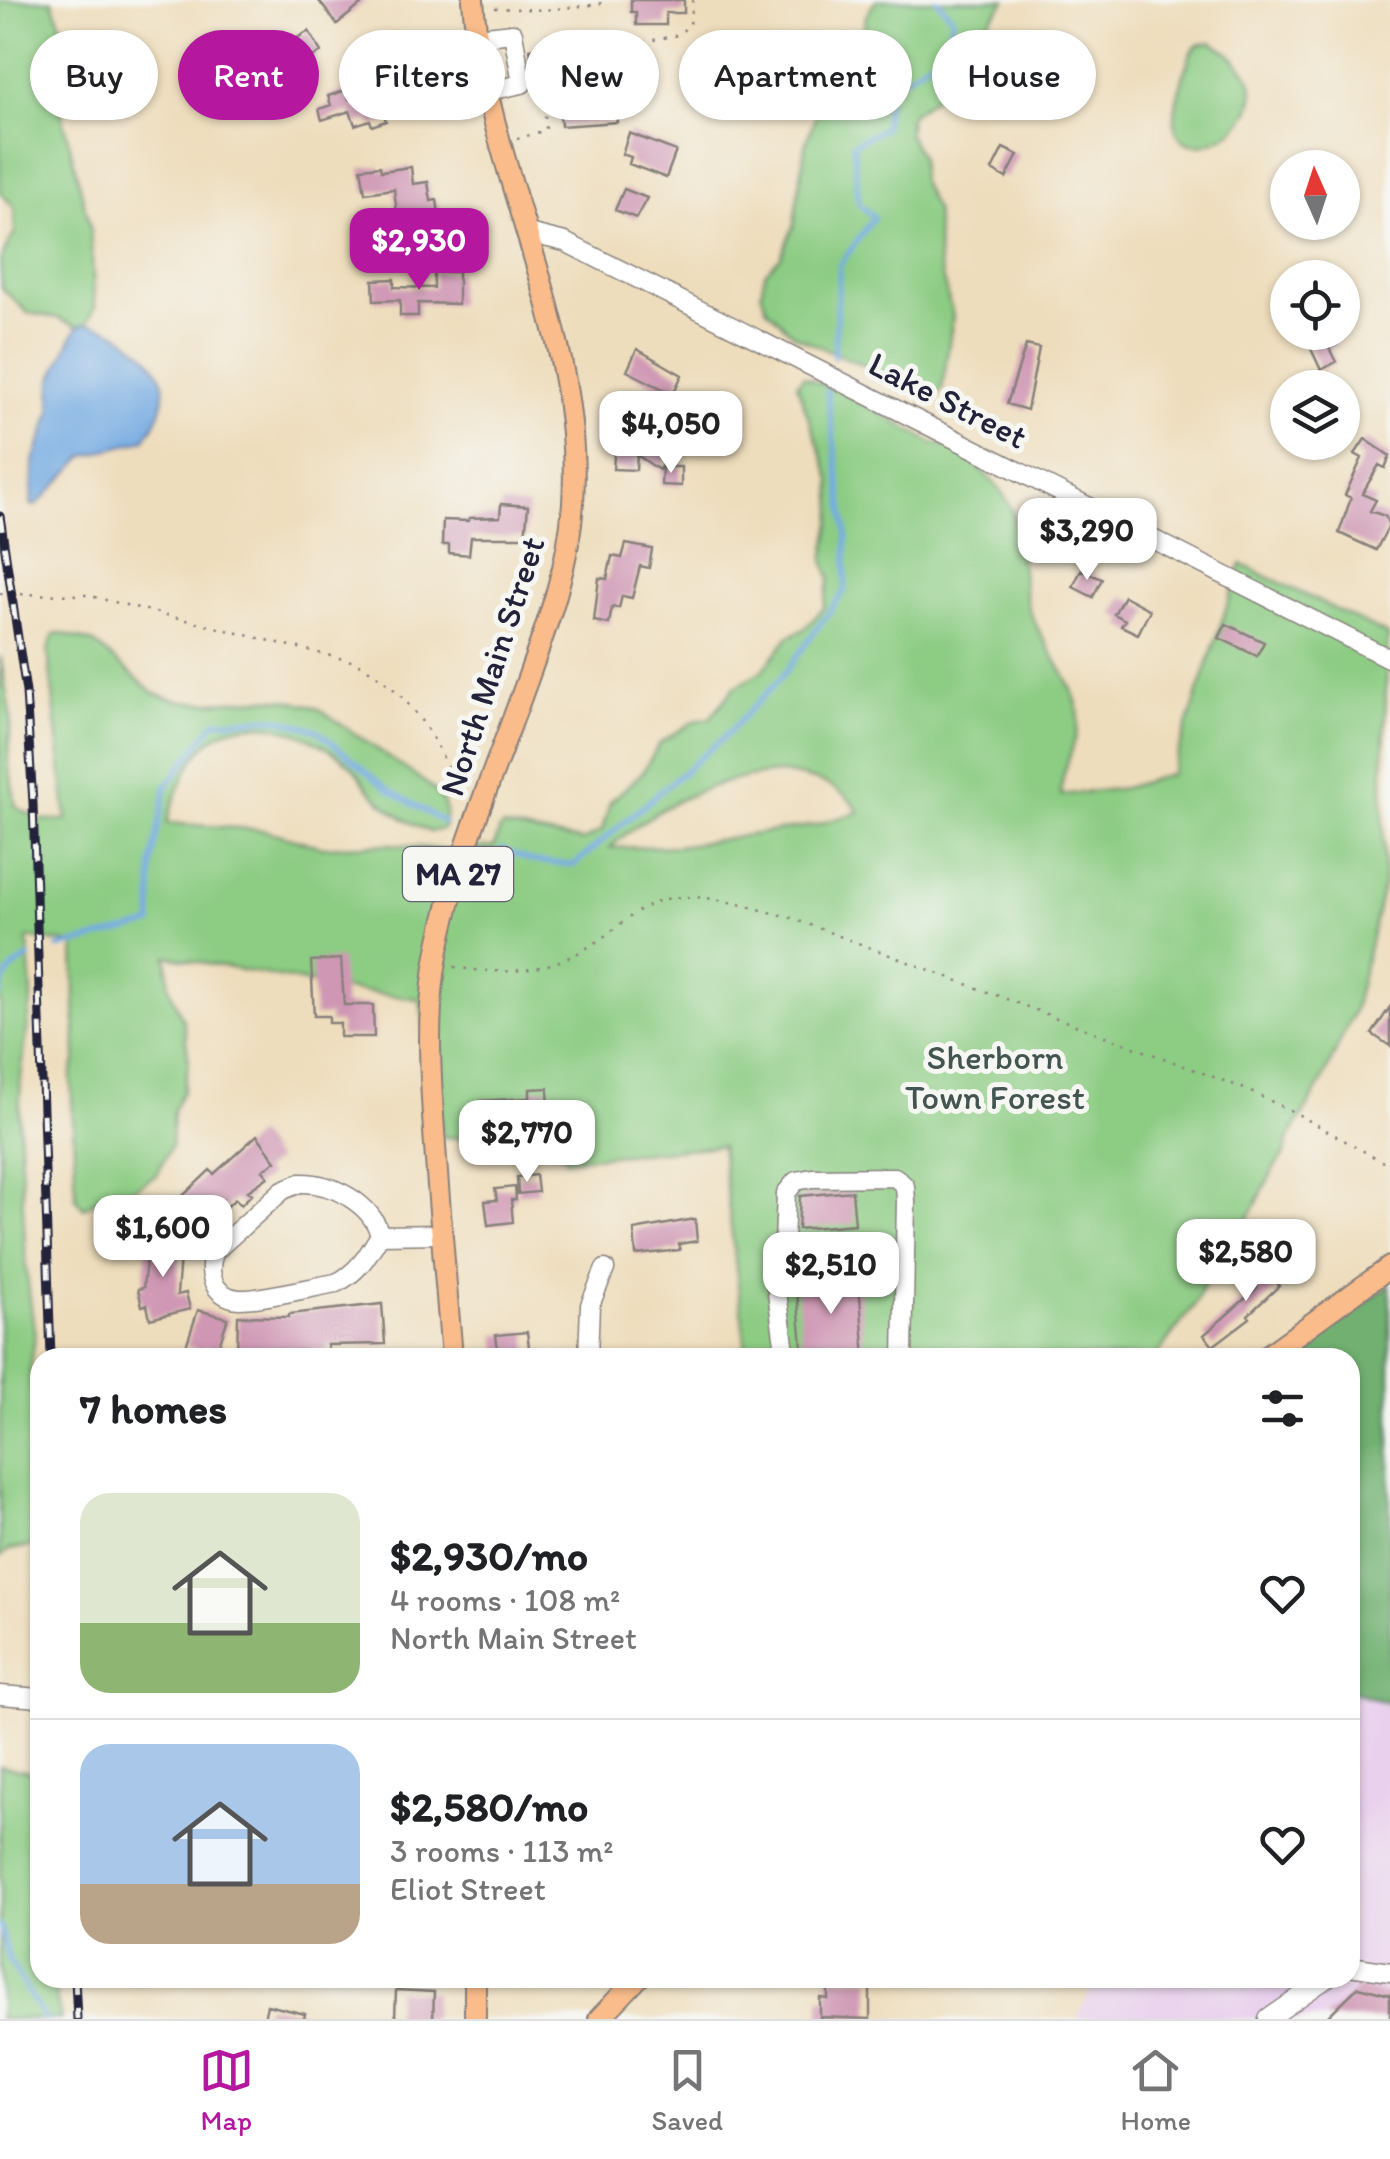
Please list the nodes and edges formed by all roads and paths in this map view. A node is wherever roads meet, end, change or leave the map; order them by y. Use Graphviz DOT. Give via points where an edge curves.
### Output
graph roads {
  1 [pos="605,0"];
  2 [pos="693,0"];
  3 [pos="473,4"];
  4 [pos="476,30"];
  5 [pos="505,33"];
  6 [pos="659,39"];
  7 [pos="522,84"];
  8 [pos="525,86"];
  9 [pos="505,88"];
  10 [pos="495,120"];
  11 [pos="546,120"];
  12 [pos="501,143"];
  13 [pos="528,233"];
  14 [pos="0,594"];
  15 [pos="1390,659"];
  16 [pos="486,788"];
  17 [pos="436,962"];
  18 [pos="1390,1166"];
  19 [pos="442,1234"];
  20 [pos="380,1235"];
  21 [pos="1390,1267"];
  22 [pos="605,1269"];
  23 [pos="451,1348"];
  24 [pos="588,1348"];
  25 [pos="785,1348"];
  26 [pos="903,1348"];
  27 [pos="1278,1348"];
  28 [pos="0,1696"];
  29 [pos="30,1698"];
  30 [pos="1360,1968"];
  31 [pos="1390,1972"];
  32 [pos="475,1988"];
  33 [pos="628,1988"];
  34 [pos="1313,1988"];
  35 [pos="476,2019"];
  36 [pos="598,2019"];
  37 [pos="1268,2019"];
  1 -- 3 [label="path" via="556,10"];
  2 -- 6 [label="path" via="690,24"];
  3 -- 4 [label="main road, North Main Street / MA 27"];
  5 -- 7 [label="street" via="513,32"];
  7 -- 8 [label="path"];
  7 -- 9 [label="street"];
  10 -- 12 [label="main road, North Main Street / MA 27"];
  11 -- 12 [label="path" via="546,130"];
  12 -- 13 [label="main road, North Main Street / MA 27"];
  13 -- 15 [label="street, Lake Street" via="565,242"];
  13 -- 16 [label="main road, North Main Street / MA 27" via="566,400 574,498 563,575"];
  14 -- 16 [label="path" via="86,595 355,662 396,692 436,740 449,772"];
  16 -- 17 [label="main road, North Main Street / MA 27"];
  17 -- 18 [label="path" via="490,974 556,965 637,912 671,898 786,916 1240,1087"];
  17 -- 19 [label="main road, North Main Street / MA 27" via="430,1066"];
  19 -- 20 [label="street"];
  19 -- 23 [label="main road, North Main Street / MA 27"];
  20 -- 20 [label="street" via="376,1220 358,1203 300,1183 283,1190 215,1251 211,1280 237,1299 336,1284 350,1277"];
  21 -- 27 [label="main road"];
  22 -- 24 [label="street" via="590,1305"];
  25 -- 26 [label="street" via="774,1272 784,1243 786,1194 812,1178 895,1178 905,1186 906,1201"];
  28 -- 29 [label="street"];
  30 -- 31 [label="street"];
  32 -- 35 [label="main road"];
  33 -- 36 [label="main road"];
  34 -- 37 [label="street"];
}
